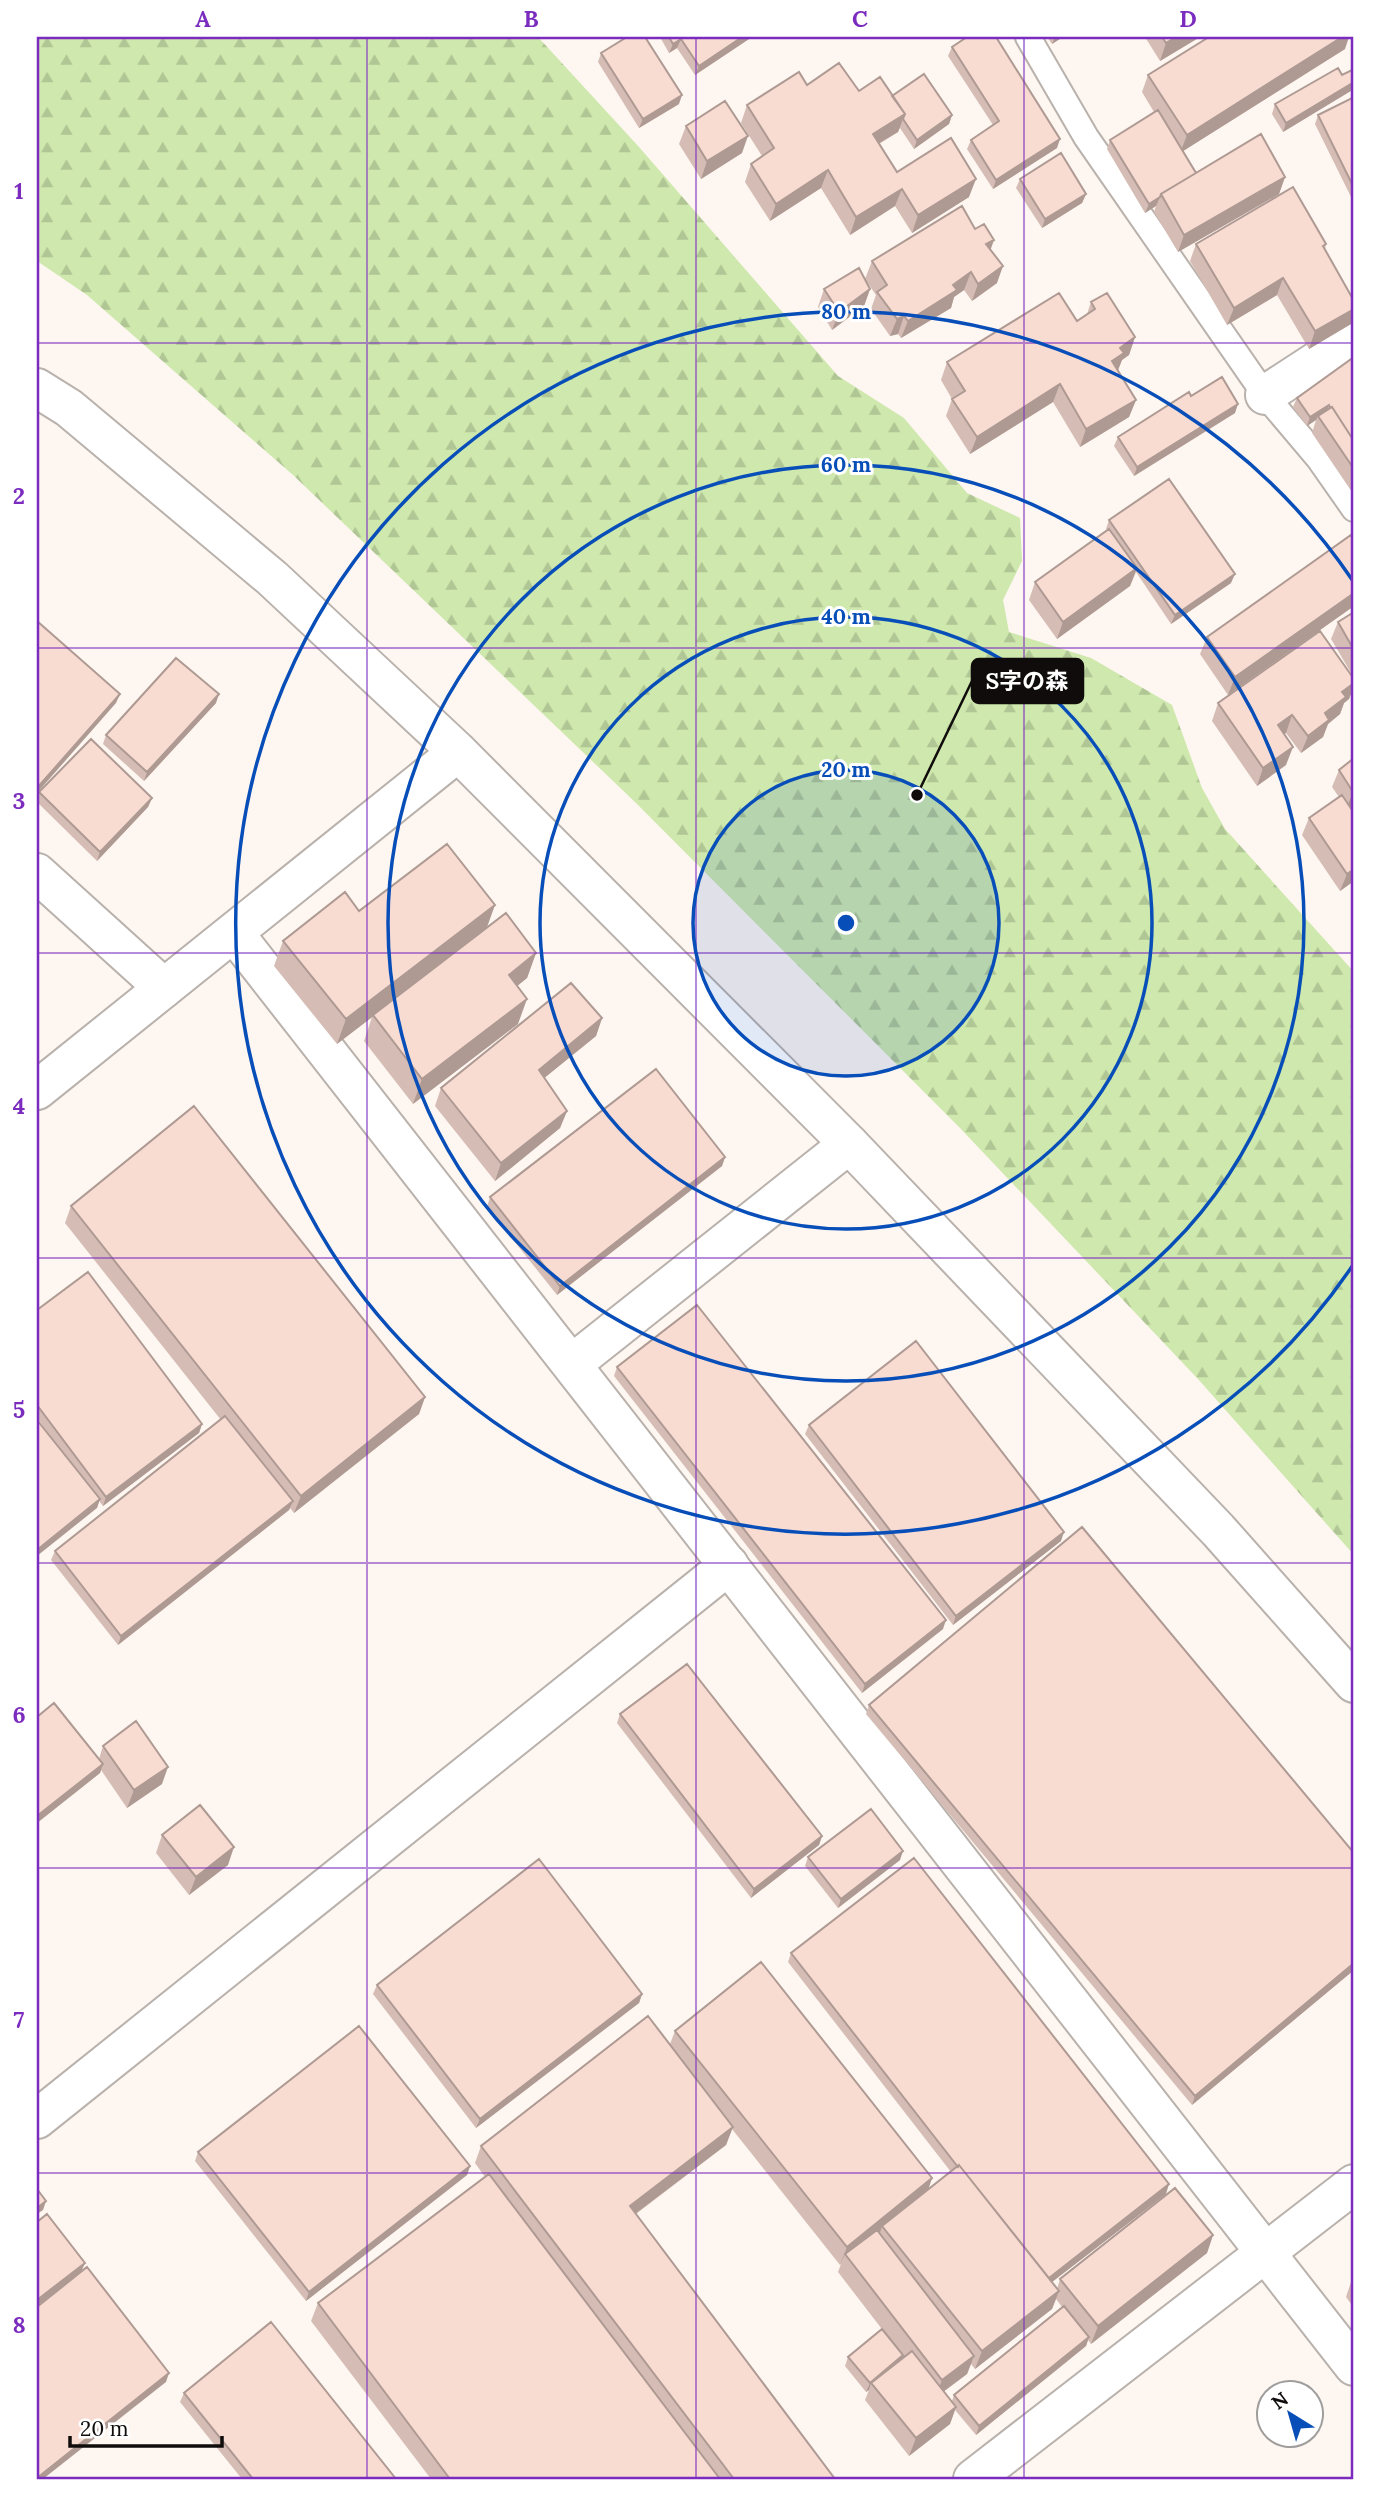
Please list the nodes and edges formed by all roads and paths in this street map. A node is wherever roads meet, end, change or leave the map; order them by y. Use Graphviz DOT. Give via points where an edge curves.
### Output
graph roads {
  1 [pos="1028,37"];
  2 [pos="1354,337"];
  3 [pos="37,388"];
  4 [pos="1265,395"];
  5 [pos="1354,509"];
  6 [pos="458,752"];
  7 [pos="37,873"];
  8 [pos="234,933"];
  9 [pos="164,988"];
  10 [pos="37,1090"];
  11 [pos="849,1144"];
  12 [pos="572,1364"];
  13 [pos="729,1564"];
  14 [pos="1354,1683"];
  15 [pos="37,2119"];
  16 [pos="1354,2184"];
  17 [pos="1265,2251"];
  18 [pos="1354,2366"];
  19 [pos="973,2479"];
  1 -- 4 [label="lane" via="1086,136"];
  2 -- 4 [label="street"];
  3 -- 6 [label="street" via="69,408 272,578"];
  4 -- 5 [label="lane"];
  6 -- 8 [label="street"];
  6 -- 11 [label="street"];
  7 -- 9 [label="street"];
  8 -- 9 [label="street"];
  8 -- 12 [label="street"];
  9 -- 10 [label="street"];
  11 -- 12 [label="street"];
  11 -- 14 [label="street" via="1218,1530"];
  12 -- 13 [label="street"];
  13 -- 15 [label="street"];
  13 -- 17 [label="street"];
  16 -- 17 [label="street"];
  17 -- 18 [label="street"];
  17 -- 19 [label="street"];
}
